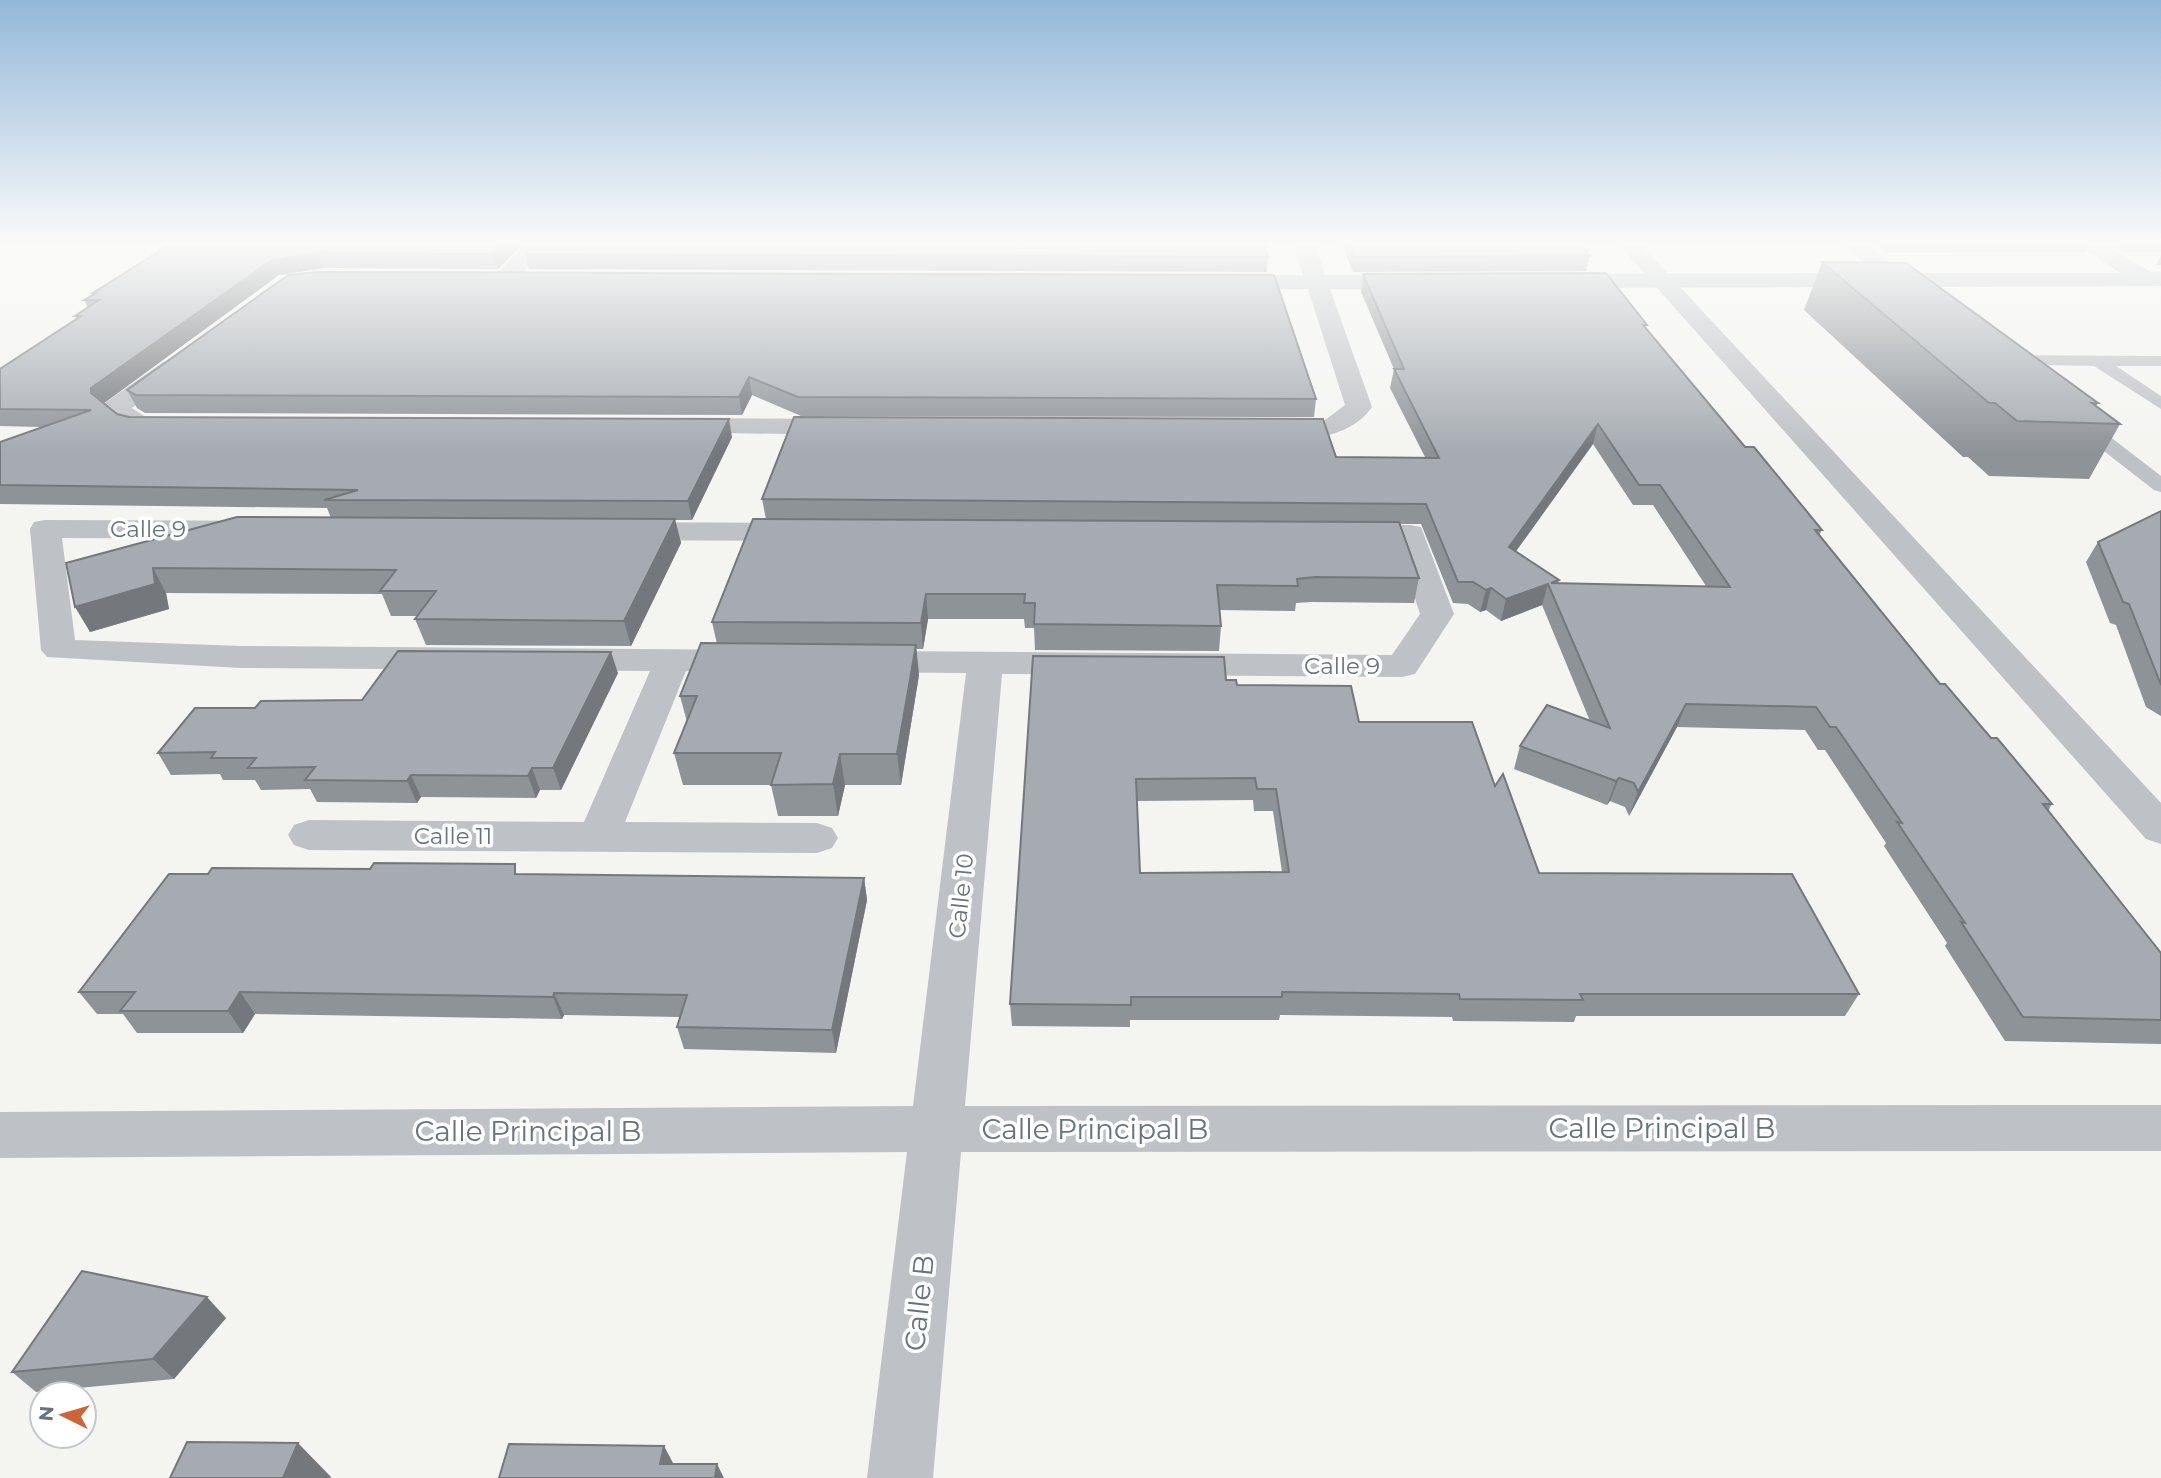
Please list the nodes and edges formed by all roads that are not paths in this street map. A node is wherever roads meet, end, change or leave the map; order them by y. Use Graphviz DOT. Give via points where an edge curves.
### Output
graph roads {
  1 [pos="1328,314"];
  2 [pos="1689,314"];
  3 [pos="189,355"];
  4 [pos="2098,361"];
  5 [pos="2161,361"];
  6 [pos="2021,377"];
  7 [pos="2161,404"];
  8 [pos="2064,411"];
  9 [pos="206,424"];
  10 [pos="646,426"];
  11 [pos="870,427"];
  12 [pos="1247,428"];
  13 [pos="2161,486"];
  14 [pos="672,661"];
  15 [pos="985,663"];
  16 [pos="2161,829"];
  17 [pos="309,835"];
  18 [pos="598,837"];
  19 [pos="817,838"];
  20 [pos="2161,1128"];
  21 [pos="937,1129"];
  22 [pos="14,1135"];
  23 [pos="900,1478"];
  1 -- 12 [label="street" via="1359,407 1331,428"];
  2 -- 16 [label="street"];
  3 -- 9 [label="street" via="115,408 138,424"];
  4 -- 5 [label="lane"];
  4 -- 6 [label="lane" via="1999,360"];
  4 -- 7 [label="lane"];
  8 -- 13 [label="lane"];
  10 -- 11 [label="street"];
  14 -- 15 [label="street, Calle 9"];
  14 -- 15 [label="street, Calle 9" via="241,657 59,650 44,529 1410,534 1437,614 1402,667"];
  14 -- 18 [label="street"];
  15 -- 21 [label="street, Calle 10"];
  17 -- 18 [label="street, Calle 11"];
  18 -- 19 [label="street, Calle 11"];
  20 -- 21 [label="street, Calle Principal B"];
  21 -- 22 [label="street, Calle Principal B"];
  21 -- 23 [label="street, Calle B"];
}
